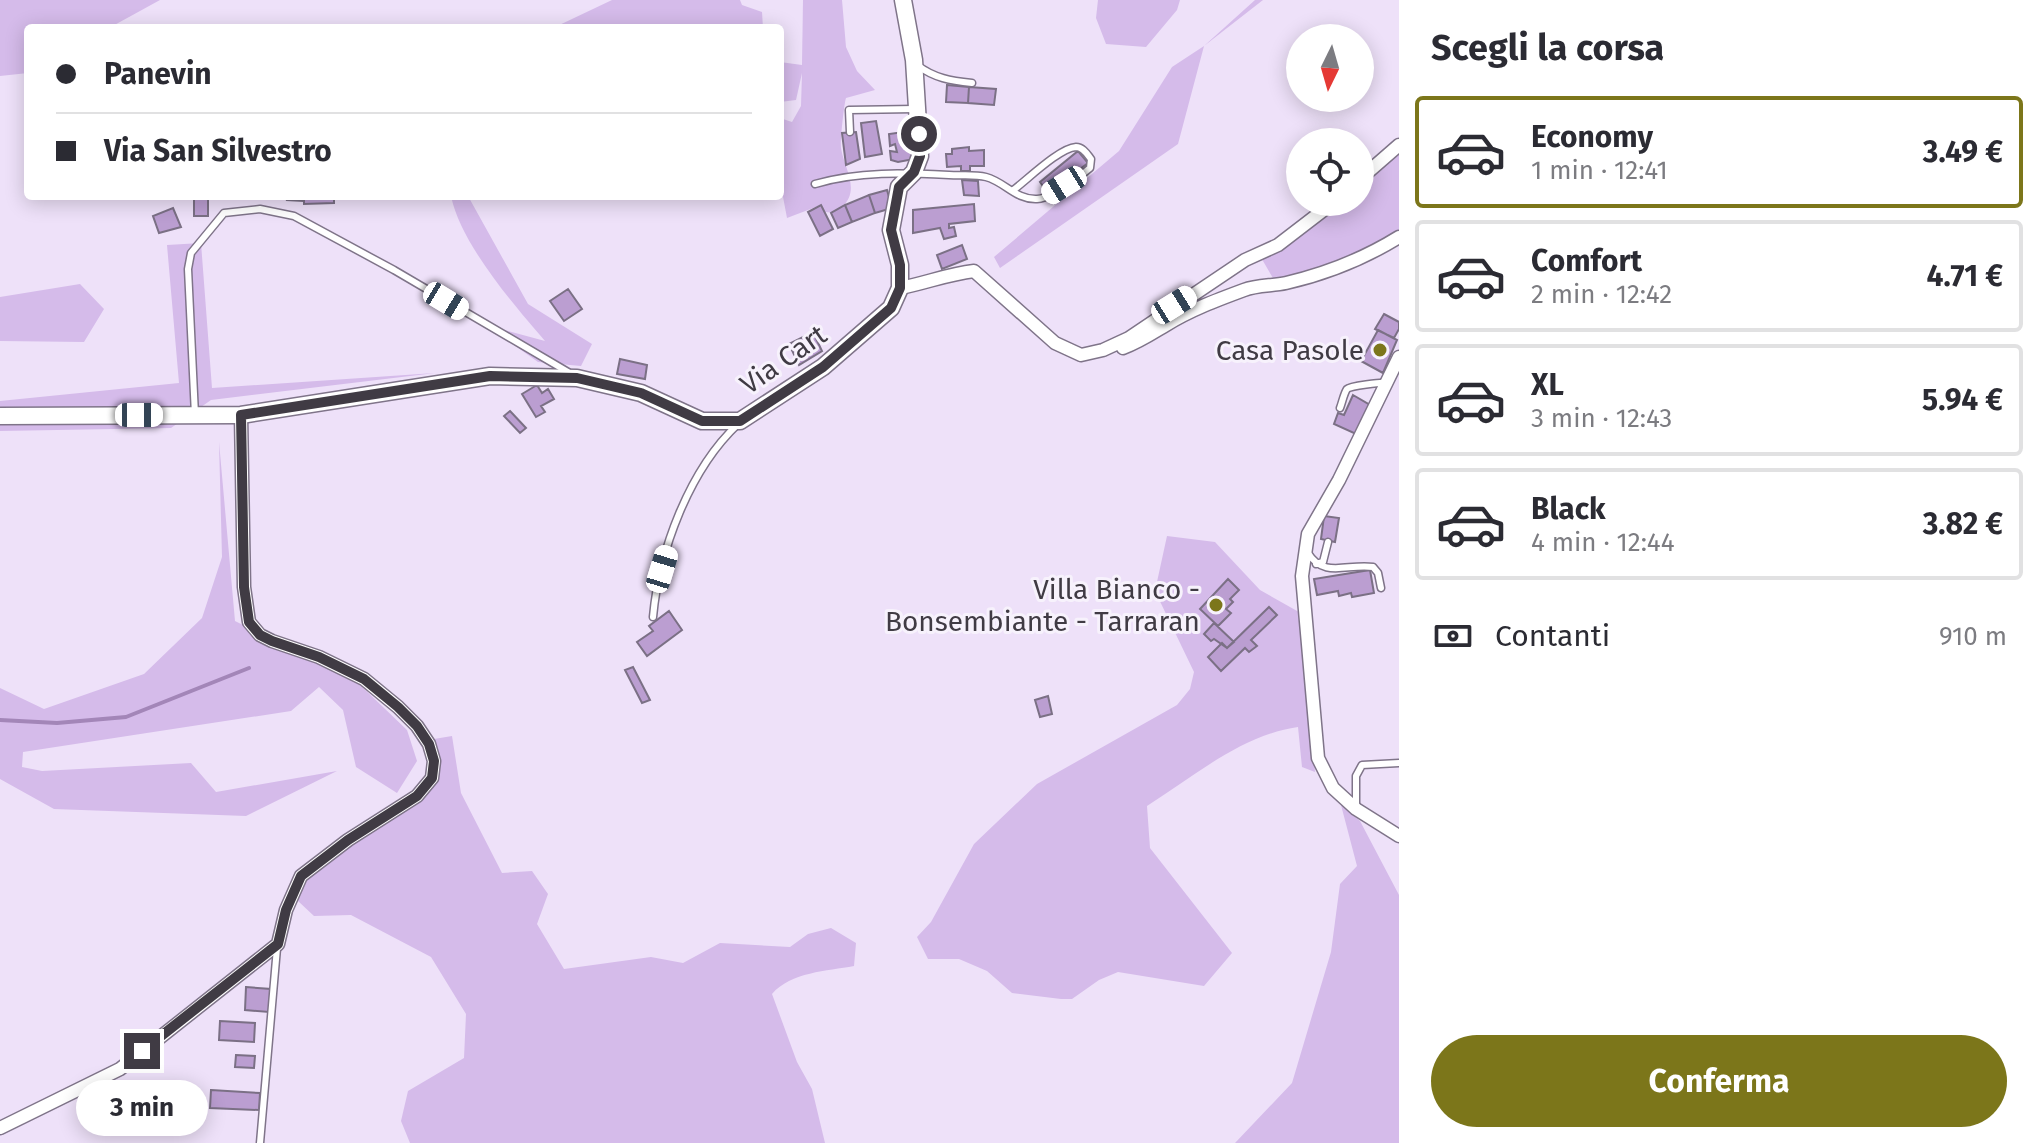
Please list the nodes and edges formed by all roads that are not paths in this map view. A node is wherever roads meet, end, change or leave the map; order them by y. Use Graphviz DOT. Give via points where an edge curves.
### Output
graph roads {
  1 [pos="903,0"];
  2 [pos="914,63"];
  3 [pos="972,83"];
  4 [pos="918,109"];
  5 [pos="850,132"];
  6 [pos="1399,145"];
  7 [pos="1374,167"];
  8 [pos="914,172"];
  9 [pos="815,184"];
  10 [pos="1012,191"];
  11 [pos="1316,216"];
  12 [pos="1399,237"];
  13 [pos="900,288"];
  14 [pos="1081,355"];
  15 [pos="1399,357"];
  16 [pos="577,378"];
  17 [pos="1386,383"];
  18 [pos="1340,408"];
  19 [pos="195,415"];
  20 [pos="241,415"];
  21 [pos="0,416"];
  22 [pos="740,421"];
  23 [pos="1328,542"];
  24 [pos="1306,550"];
  25 [pos="1316,564"];
  26 [pos="1381,588"];
  27 [pos="653,617"];
  28 [pos="1399,763"];
  29 [pos="1356,809"];
  30 [pos="1399,836"];
  31 [pos="278,944"];
  32 [pos="0,1128"];
  33 [pos="260,1143"];
  1 -- 2 [label="street"];
  2 -- 3 [label="lane" via="946,80"];
  2 -- 4 [label="street"];
  4 -- 5 [label="lane" via="849,110"];
  4 -- 8 [label="street" via="920,156"];
  6 -- 7 [label="street"];
  8 -- 9 [label="lane" via="842,176"];
  8 -- 10 [label="lane" via="987,178"];
  8 -- 13 [label="street" via="899,187 891,230"];
  10 -- 10 [label="lane" via="1024,198 1043,198 1090,168 1091,159 1076,147"];
  11 -- 14 [label="street" via="1129,338"];
  12 -- 14 [label="street" via="1342,265 1286,283 1249,288 1120,349"];
  13 -- 14 [label="street" via="974,271 1055,343"];
  13 -- 22 [label="street, Via Cart" via="891,308 823,367"];
  15 -- 17 [label="street"];
  16 -- 19 [label="lane" via="294,216 260,209 224,213 191,253"];
  16 -- 20 [label="street, Via Cart" via="490,376"];
  16 -- 22 [label="street, Via Cart" via="641,393 702,421"];
  17 -- 18 [label="lane" via="1352,386"];
  17 -- 24 [label="street" via="1308,534"];
  19 -- 20 [label="street, Via Cart"];
  19 -- 21 [label="street, Via Cart"];
  20 -- 31 [label="street" via="249,622 272,641 364,679 417,726 434,761 432,778 417,796 301,876"];
  22 -- 27 [label="lane" via="690,487 655,591"];
  23 -- 25 [label="lane" via="1323,562"];
  24 -- 25 [label="lane"];
  24 -- 29 [label="street" via="1302,576 1318,758 1333,788"];
  25 -- 26 [label="lane" via="1373,567"];
  28 -- 29 [label="lane" via="1370,763 1357,770"];
  29 -- 30 [label="street"];
  31 -- 32 [label="street" via="120,1069"];
  31 -- 33 [label="lane"];
}
